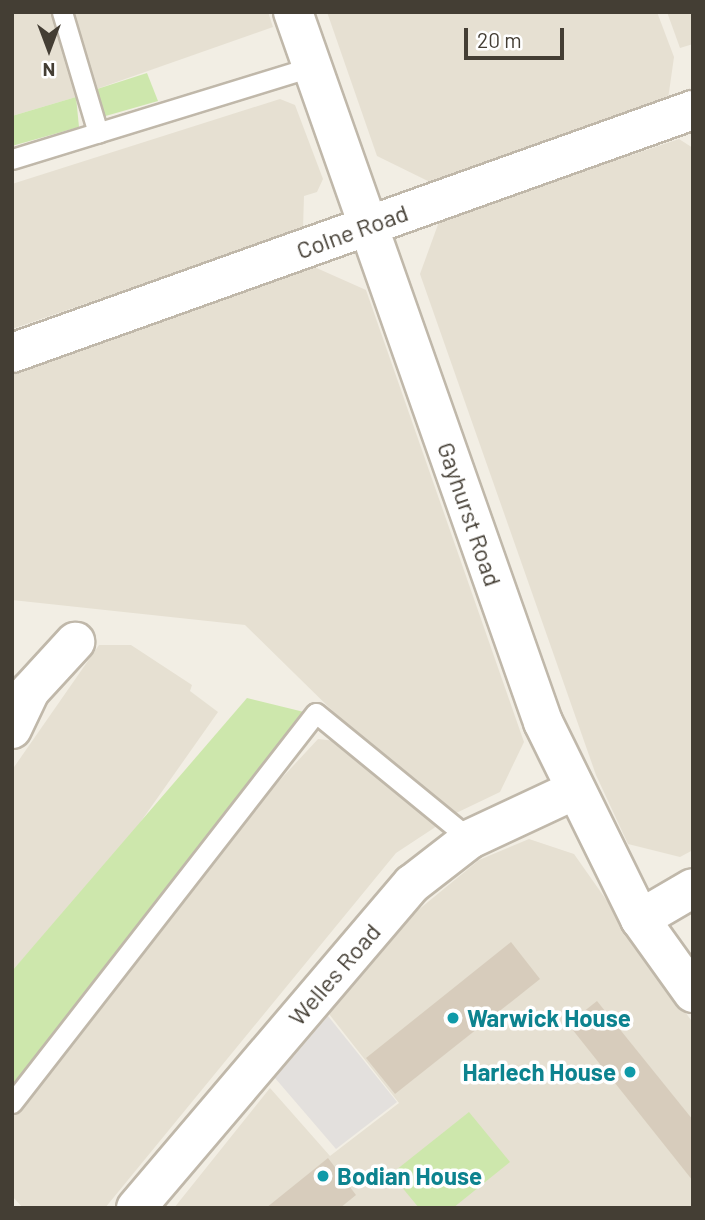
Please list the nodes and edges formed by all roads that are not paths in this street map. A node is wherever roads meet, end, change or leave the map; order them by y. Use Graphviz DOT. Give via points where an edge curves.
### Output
graph roads {
  1 [pos="62,12"];
  2 [pos="293,12"];
  3 [pos="311,66"];
  4 [pos="693,110"];
  5 [pos="98,133"];
  6 [pos="12,159"];
  7 [pos="372,225"];
  8 [pos="12,353"];
  9 [pos="75,642"];
  10 [pos="12,729"];
  11 [pos="573,791"];
  12 [pos="470,839"];
  13 [pos="693,888"];
  14 [pos="640,919"];
  15 [pos="693,993"];
  16 [pos="12,1103"];
  17 [pos="136,1208"];
  1 -- 5 [label="lane"];
  2 -- 3 [label="street, Gayhurst Road"];
  3 -- 5 [label="lane"];
  3 -- 7 [label="street, Gayhurst Road"];
  4 -- 7 [label="street, Colne Road"];
  5 -- 6 [label="lane"];
  7 -- 8 [label="street, Colne Road"];
  7 -- 11 [label="street, Gayhurst Road" via="543,722"];
  9 -- 10 [label="street" via="30,691"];
  11 -- 12 [label="street, Welles Road"];
  11 -- 14 [label="street, Gayhurst Road"];
  12 -- 16 [label="lane" via="316,713"];
  12 -- 17 [label="street, Welles Road" via="412,884"];
  13 -- 14 [label="street"];
  14 -- 15 [label="street, Gayhurst Road"];
}
